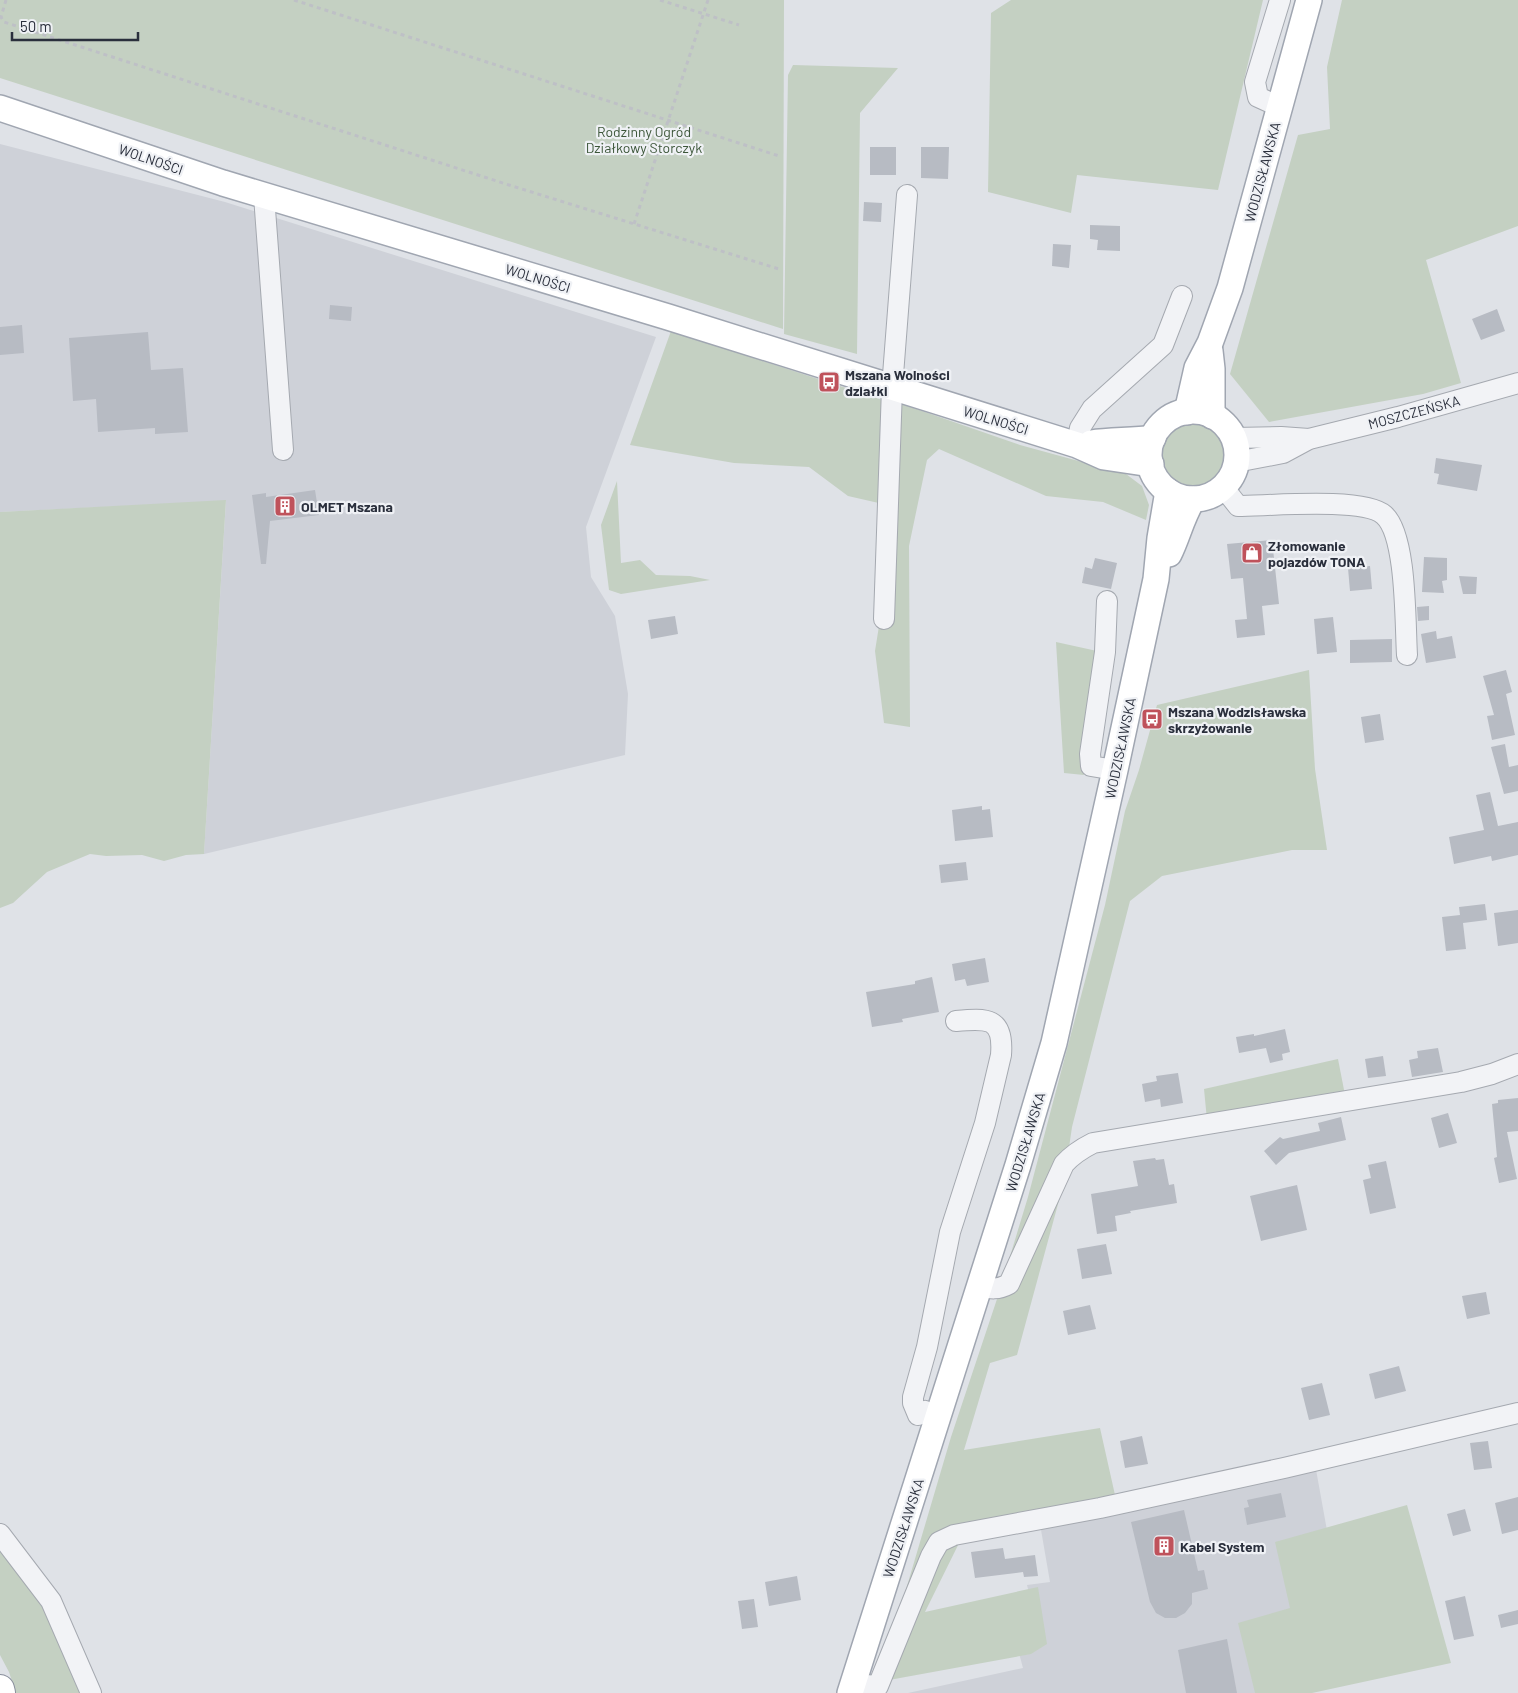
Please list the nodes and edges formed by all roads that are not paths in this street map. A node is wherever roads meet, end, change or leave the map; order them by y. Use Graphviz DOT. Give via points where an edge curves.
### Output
graph roads {
  1 [pos="1280,0"];
  2 [pos="1309,0"];
  3 [pos="1280,107"];
  4 [pos="0,108"];
  5 [pos="906,195"];
  6 [pos="264,196"];
  7 [pos="1182,296"];
  8 [pos="1210,343"];
  9 [pos="1518,383"];
  10 [pos="892,388"];
  11 [pos="1187,412"];
  12 [pos="1212,416"];
  13 [pos="1153,438"];
  14 [pos="1076,445"];
  15 [pos="283,450"];
  16 [pos="1235,450"];
  17 [pos="1151,464"];
  18 [pos="1223,487"];
  19 [pos="1168,491"];
  20 [pos="1193,499"];
  21 [pos="1156,579"];
  22 [pos="1107,601"];
  23 [pos="884,619"];
  24 [pos="1407,655"];
  25 [pos="1115,770"];
  26 [pos="956,1022"];
  27 [pos="1518,1064"];
  28 [pos="979,1286"];
  29 [pos="1518,1413"];
  30 [pos="937,1421"];
  31 [pos="0,1534"];
  32 [pos="851,1687"];
  33 [pos="0,1689"];
  34 [pos="1,1693"];
  35 [pos="91,1693"];
  1 -- 3 [label="street" via="1256,82 1258,97"];
  2 -- 3 [label="main road, WODZISŁAWSKA"];
  3 -- 8 [label="main road, WODZISŁAWSKA" via="1230,288"];
  4 -- 6 [label="main road, WOLNOŚCI"];
  5 -- 10 [label="street"];
  6 -- 10 [label="main road, WOLNOŚCI"];
  6 -- 15 [label="street"];
  7 -- 14 [label="street" via="1163,346 1092,409 1080,428"];
  8 -- 11 [label="main road, WODZISŁAWSKA" via="1197,368"];
  8 -- 12 [label="main road, WODZISŁAWSKA"];
  9 -- 16 [label="street, MOSZCZEŃSKA" via="1309,439 1283,452"];
  10 -- 14 [label="main road, WOLNOŚCI"];
  10 -- 23 [label="street"];
  11 -- 12 [label="main road"];
  11 -- 13 [label="main road" via="1164,423"];
  12 -- 16 [label="main road" via="1223,423"];
  13 -- 14 [label="main road, WOLNOŚCI"];
  13 -- 17 [label="main road"];
  14 -- 17 [label="main road, WOLNOŚCI" via="1104,457"];
  16 -- 18 [label="main road" via="1232,476"];
  17 -- 19 [label="main road" via="1159,482"];
  18 -- 20 [label="main road" via="1206,497"];
  18 -- 24 [label="street" via="1238,506 1344,505 1370,508 1385,516 1400,551"];
  19 -- 20 [label="main road"];
  19 -- 21 [label="main road, WODZISŁAWSKA"];
  20 -- 21 [label="main road, WODZISŁAWSKA"];
  21 -- 25 [label="main road, WODZISŁAWSKA"];
  22 -- 25 [label="street" via="1105,652 1090,754 1091,766"];
  25 -- 28 [label="main road, WODZISŁAWSKA" via="1054,1044"];
  26 -- 30 [label="street" via="990,1021 1001,1034 1002,1055 985,1123 950,1232 927,1347 913,1397 918,1415 925,1411"];
  27 -- 28 [label="street" via="1461,1082 1093,1143 1076,1152 1064,1164 1009,1284 1000,1289"];
  28 -- 30 [label="main road, WODZISŁAWSKA"];
  29 -- 32 [label="street" via="1284,1468 946,1538 939,1542 931,1556 878,1686"];
  30 -- 32 [label="main road, WODZISŁAWSKA"];
  31 -- 35 [label="street" via="51,1601"];
  33 -- 34 [label="highway"];
}
